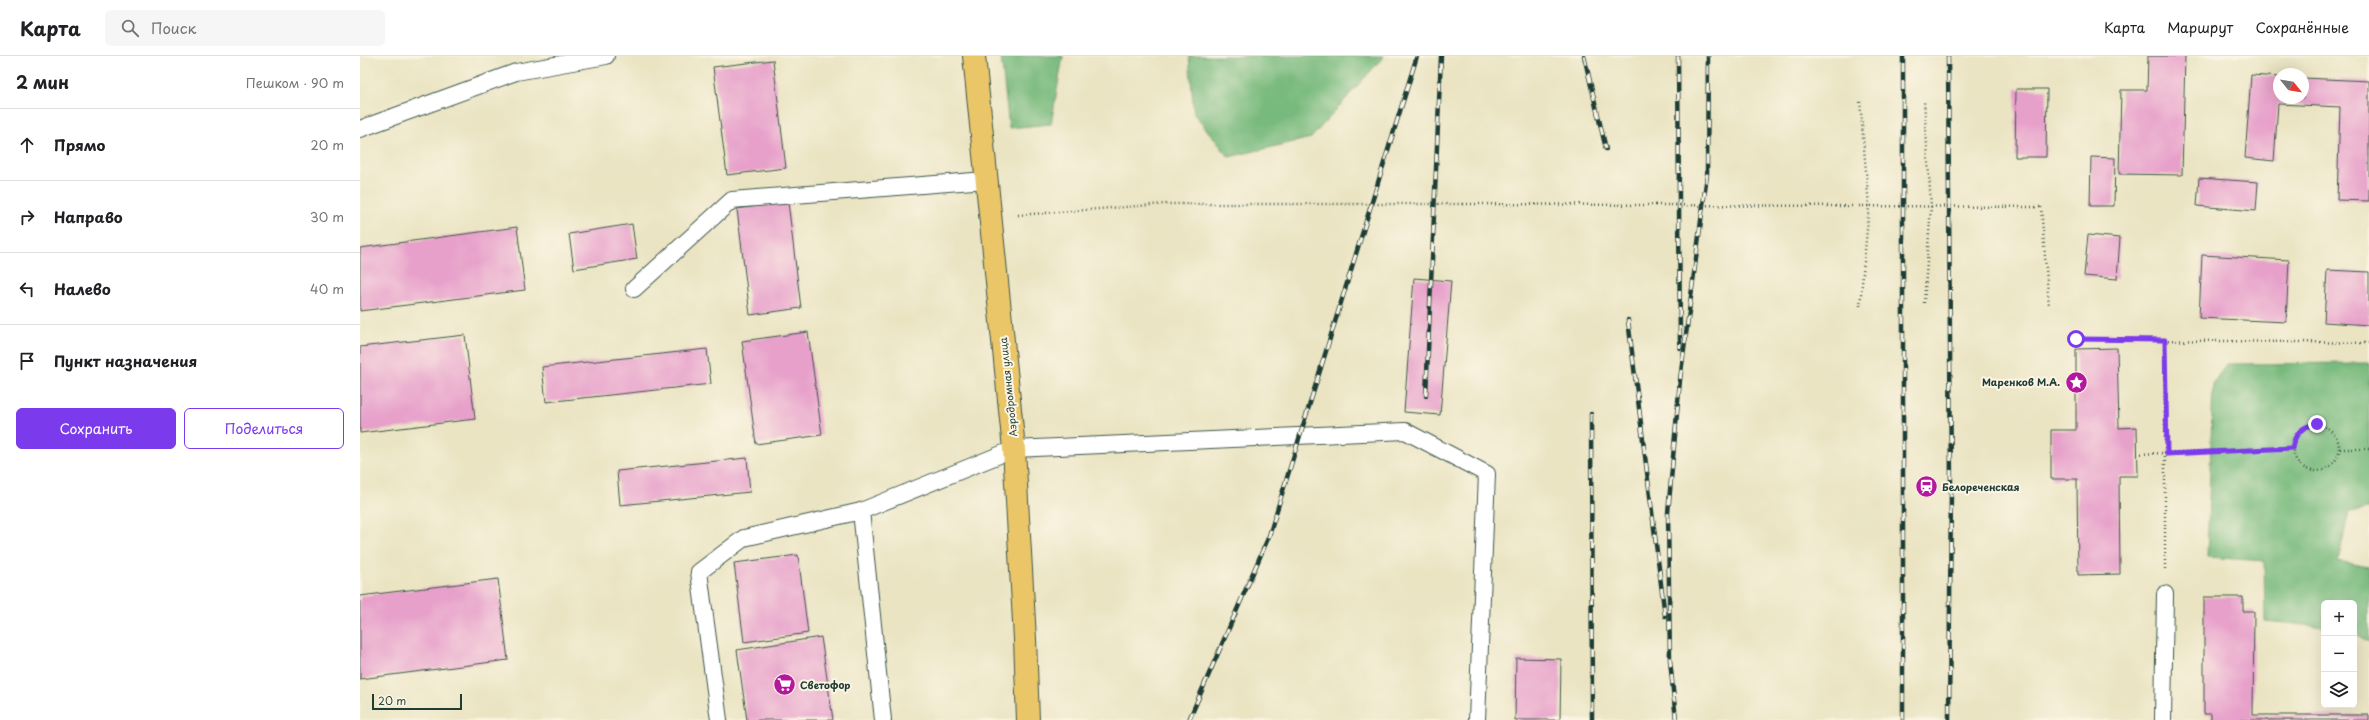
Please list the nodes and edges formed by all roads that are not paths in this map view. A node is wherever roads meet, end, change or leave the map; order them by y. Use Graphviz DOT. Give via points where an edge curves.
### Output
graph roads {
  1 [pos="606,56"];
  2 [pos="974,56"];
  3 [pos="360,129"];
  4 [pos="986,180"];
  5 [pos="634,289"];
  6 [pos="1014,449"];
  7 [pos="862,511"];
  8 [pos="2165,594"];
  9 [pos="719,720"];
  10 [pos="883,720"];
  11 [pos="1028,720"];
  12 [pos="1477,720"];
  13 [pos="2163,720"];
  1 -- 3 [label="lane" via="516,72"];
  2 -- 4 [label="main road, Аэродромная улица"];
  4 -- 5 [label="lane" via="732,200"];
  4 -- 6 [label="main road, Аэродромная улица"];
  6 -- 7 [label="lane"];
  6 -- 11 [label="main road, Аэродромная улица"];
  6 -- 12 [label="lane" via="1405,431 1487,474"];
  7 -- 9 [label="lane" via="744,538 699,572"];
  7 -- 10 [label="lane"];
  8 -- 13 [label="lane"];
}
